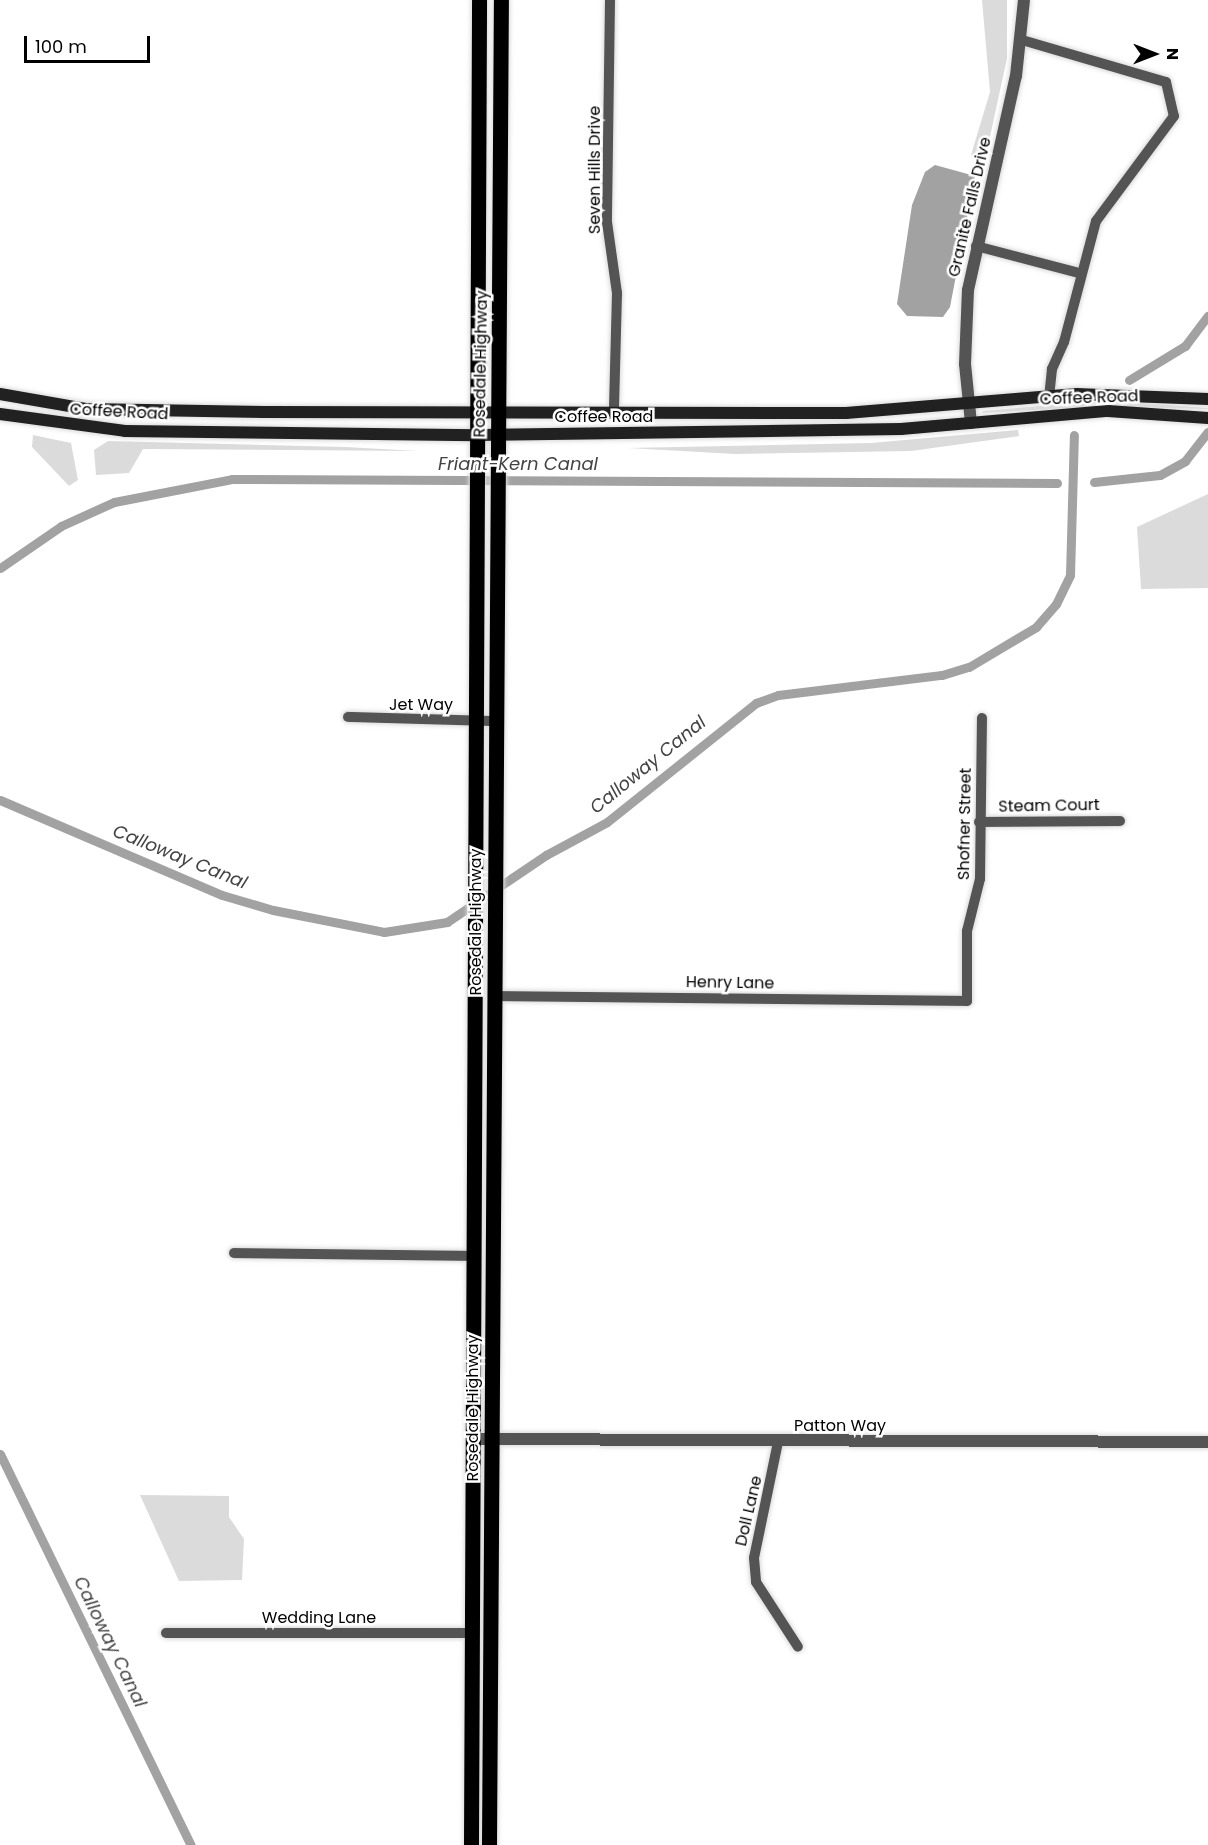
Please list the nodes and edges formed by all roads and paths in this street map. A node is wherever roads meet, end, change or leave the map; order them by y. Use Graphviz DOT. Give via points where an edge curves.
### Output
graph roads {
  1 [pos="479,0"];
  2 [pos="501,0"];
  3 [pos="610,0"];
  4 [pos="1024,0"];
  5 [pos="1022,40"];
  6 [pos="976,246"];
  7 [pos="1079,273"];
  8 [pos="0,394"];
  9 [pos="1049,396"];
  10 [pos="1208,399"];
  11 [pos="969,403"];
  12 [pos="614,411"];
  13 [pos="477,412"];
  14 [pos="500,412"];
  15 [pos="0,414"];
  16 [pos="1208,418"];
  17 [pos="971,423"];
  18 [pos="498,434"];
  19 [pos="477,435"];
  20 [pos="348,717"];
  21 [pos="982,718"];
  22 [pos="475,720"];
  23 [pos="495,721"];
  24 [pos="1119,820"];
  25 [pos="979,822"];
  26 [pos="485,922"];
  27 [pos="475,995"];
  28 [pos="494,996"];
  29 [pos="967,1001"];
  30 [pos="493,1103"];
  31 [pos="234,1253"];
  32 [pos="474,1256"];
  33 [pos="473,1439"];
  34 [pos="491,1439"];
  35 [pos="778,1442"];
  36 [pos="1208,1442"];
  37 [pos="472,1539"];
  38 [pos="472,1633"];
  39 [pos="166,1634"];
  40 [pos="490,1643"];
  41 [pos="798,1647"];
  42 [pos="490,1746"];
  43 [pos="471,1824"];
  44 [pos="471,1845"];
  45 [pos="478,1845"];
  46 [pos="489,1845"];
  1 -- 13 [label="main road, Rosedale Highway"];
  2 -- 14 [label="main road, Rosedale Highway"];
  3 -- 12 [label="street, Seven Hills Drive" via="607,222 617,293"];
  4 -- 5 [label="street, Granite Falls Drive"];
  5 -- 6 [label="street, Granite Falls Drive"];
  5 -- 7 [label="street" via="1151,75 1166,82 1172,98 1174,116 1096,221"];
  6 -- 7 [label="street"];
  6 -- 11 [label="street, Granite Falls Drive" via="965,316"];
  7 -- 9 [label="street"];
  8 -- 13 [label="main road, Coffee Road" via="125,411"];
  9 -- 10 [label="main road, Coffee Road"];
  9 -- 11 [label="main road, Coffee Road"];
  11 -- 12 [label="main road, Coffee Road" via="846,412"];
  11 -- 17 [label="street, Granite Falls Drive"];
  12 -- 14 [label="main road, Coffee Road"];
  13 -- 14 [label="main road, Coffee Road"];
  13 -- 19 [label="main road, Rosedale Highway"];
  14 -- 18 [label="main road, Rosedale Highway"];
  15 -- 19 [label="main road, Coffee Road" via="125,431"];
  16 -- 17 [label="main road, Coffee Road" via="1108,411"];
  17 -- 18 [label="main road, Coffee Road" via="846,431"];
  18 -- 19 [label="main road, Coffee Road"];
  18 -- 23 [label="main road, Rosedale Highway"];
  19 -- 22 [label="main road, Rosedale Highway"];
  20 -- 22 [label="street, Jet Way"];
  21 -- 25 [label="street, Shofner Street"];
  22 -- 23 [label="street, Jet Way"];
  22 -- 26 [label="main road, Rosedale Highway" via="475,887"];
  23 -- 26 [label="main road, Rosedale Highway" via="494,880"];
  24 -- 25 [label="street, Steam Court"];
  25 -- 29 [label="street, Shofner Street" via="979,887 967,931"];
  26 -- 27 [label="main road, Rosedale Highway"];
  26 -- 28 [label="main road, Rosedale Highway"];
  27 -- 30 [label="main road" via="486,1018 486,1086"];
  27 -- 32 [label="main road, Rosedale Highway"];
  28 -- 29 [label="street, Henry Lane"];
  28 -- 30 [label="main road, Rosedale Highway"];
  30 -- 34 [label="main road, Rosedale Highway"];
  31 -- 32 [label="street"];
  32 -- 33 [label="main road, Rosedale Highway"];
  33 -- 34 [label="street, Patton Way"];
  33 -- 37 [label="main road, Rosedale Highway"];
  34 -- 35 [label="street, Patton Way"];
  34 -- 40 [label="main road, Rosedale Highway"];
  35 -- 36 [label="street, Patton Way"];
  35 -- 41 [label="street, Doll Lane" via="753,1558 756,1582"];
  37 -- 38 [label="main road, Rosedale Highway"];
  37 -- 40 [label="main road" via="482,1552 482,1619"];
  38 -- 39 [label="street, Wedding Lane"];
  38 -- 42 [label="main road" via="482,1648 482,1725"];
  38 -- 43 [label="main road, Rosedale Highway"];
  40 -- 42 [label="main road, Rosedale Highway"];
  42 -- 46 [label="main road, Rosedale Highway"];
  43 -- 44 [label="main road, Rosedale Highway"];
  43 -- 45 [label="main road"];
}
